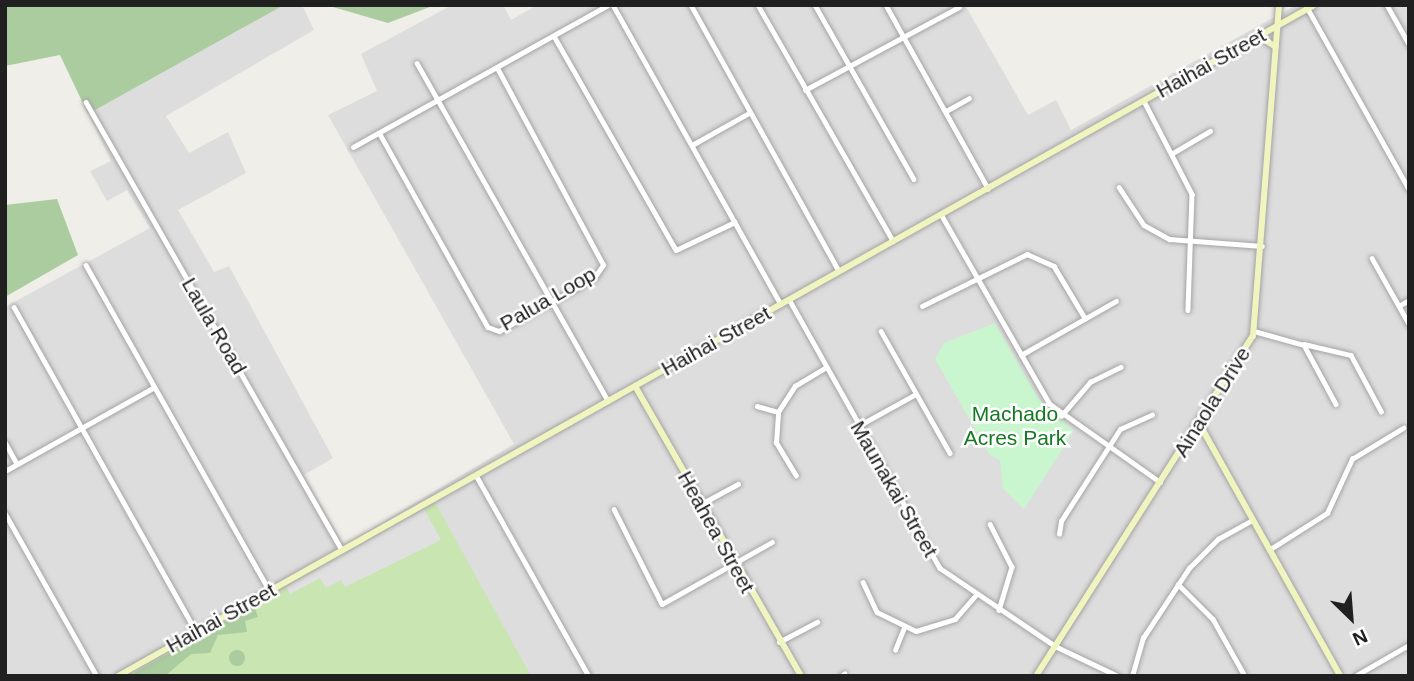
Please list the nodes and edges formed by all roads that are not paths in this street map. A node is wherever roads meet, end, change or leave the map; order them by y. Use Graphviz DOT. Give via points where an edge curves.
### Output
graph roads {
  1 [pos="611,5"];
  2 [pos="691,5"];
  3 [pos="758,5"];
  4 [pos="815,5"];
  5 [pos="886,5"];
  6 [pos="1279,5"];
  7 [pos="1387,5"];
  8 [pos="959,7"];
  9 [pos="1311,7"];
  10 [pos="1277,26"];
  11 [pos="554,36"];
  12 [pos="904,37"];
  13 [pos="1259,37"];
  14 [pos="1409,44"];
  15 [pos="1276,47"];
  16 [pos="417,63"];
  17 [pos="497,68"];
  18 [pos="850,68"];
  19 [pos="805,90"];
  20 [pos="969,98"];
  21 [pos="1144,101"];
  22 [pos="86,102"];
  23 [pos="438,102"];
  24 [pos="946,111"];
  25 [pos="749,113"];
  26 [pos="1210,131"];
  27 [pos="380,134"];
  28 [pos="692,145"];
  29 [pos="352,147"];
  30 [pos="1173,153"];
  31 [pos="1409,172"];
  32 [pos="1401,176"];
  33 [pos="914,179"];
  34 [pos="1119,187"];
  35 [pos="988,188"];
  36 [pos="1409,189"];
  37 [pos="941,214"];
  38 [pos="735,222"];
  39 [pos="893,241"];
  40 [pos="1192,241"];
  41 [pos="1262,246"];
  42 [pos="1372,258"];
  43 [pos="86,265"];
  44 [pos="839,271"];
  45 [pos="976,276"];
  46 [pos="789,299"];
  47 [pos="1409,300"];
  48 [pos="1116,301"];
  49 [pos="551,302"];
  50 [pos="781,304"];
  51 [pos="922,306"];
  52 [pos="1399,306"];
  53 [pos="14,307"];
  54 [pos="1188,310"];
  55 [pos="1085,318"];
  56 [pos="1409,324"];
  57 [pos="881,331"];
  58 [pos="1254,331"];
  59 [pos="1300,343"];
  60 [pos="1021,355"];
  61 [pos="1121,367"];
  62 [pos="825,368"];
  63 [pos="635,386"];
  64 [pos="153,388"];
  65 [pos="916,394"];
  66 [pos="608,401"];
  67 [pos="1336,404"];
  68 [pos="757,406"];
  69 [pos="1381,411"];
  70 [pos="778,412"];
  71 [pos="1061,415"];
  72 [pos="1152,415"];
  73 [pos="1200,425"];
  74 [pos="858,426"];
  75 [pos="1403,428"];
  76 [pos="81,429"];
  77 [pos="5,442"];
  78 [pos="1108,444"];
  79 [pos="950,453"];
  80 [pos="17,464"];
  81 [pos="5,471"];
  82 [pos="476,475"];
  83 [pos="796,477"];
  84 [pos="1160,482"];
  85 [pos="738,484"];
  86 [pos="701,504"];
  87 [pos="614,509"];
  88 [pos="5,513"];
  89 [pos="1252,520"];
  90 [pos="990,524"];
  91 [pos="1059,534"];
  92 [pos="772,542"];
  93 [pos="1269,550"];
  94 [pos="342,551"];
  95 [pos="734,564"];
  96 [pos="863,582"];
  97 [pos="1178,584"];
  98 [pos="270,591"];
  99 [pos="976,595"];
  100 [pos="999,610"];
  101 [pos="817,622"];
  102 [pos="904,628"];
  103 [pos="196,631"];
  104 [pos="778,642"];
  105 [pos="1409,645"];
  106 [pos="1055,646"];
  107 [pos="895,650"];
  108 [pos="97,676"];
  109 [pos="118,676"];
  110 [pos="589,676"];
  111 [pos="802,676"];
  112 [pos="1036,676"];
  113 [pos="1118,676"];
  114 [pos="1132,676"];
  115 [pos="1245,676"];
  116 [pos="1340,676"];
  117 [pos="1355,676"];
  1 -- 11 [label="street"];
  1 -- 28 [label="street"];
  2 -- 25 [label="street"];
  3 -- 19 [label="street"];
  4 -- 18 [label="street"];
  5 -- 12 [label="street"];
  6 -- 10 [label="street, Ainaola Drive"];
  7 -- 14 [label="street"];
  8 -- 12 [label="street"];
  9 -- 10 [label="street, Haihai Street"];
  9 -- 32 [label="street"];
  10 -- 13 [label="street, Haihai Street"];
  10 -- 15 [label="street, Ainaola Drive"];
  11 -- 17 [label="street"];
  11 -- 38 [label="street" via="676,250"];
  12 -- 18 [label="street"];
  12 -- 24 [label="street"];
  13 -- 15 [label="street"];
  13 -- 21 [label="street, Haihai Street"];
  15 -- 41 [label="street, Ainaola Drive"];
  16 -- 23 [label="street"];
  17 -- 23 [label="street"];
  17 -- 49 [label="street, Palua Loop" via="603,259 594,278"];
  18 -- 19 [label="street"];
  18 -- 33 [label="street"];
  19 -- 39 [label="street"];
  20 -- 24 [label="street"];
  21 -- 30 [label="street"];
  21 -- 35 [label="street, Haihai Street"];
  22 -- 94 [label="street, Laula Road"];
  23 -- 27 [label="street"];
  23 -- 49 [label="street"];
  24 -- 35 [label="street"];
  25 -- 28 [label="street"];
  25 -- 44 [label="street"];
  26 -- 30 [label="street"];
  27 -- 29 [label="street"];
  27 -- 49 [label="street, Palua Loop" via="488,327 499,331"];
  28 -- 38 [label="street"];
  30 -- 40 [label="street" via="1192,194"];
  31 -- 32 [label="street"];
  32 -- 36 [label="street"];
  34 -- 40 [label="street" via="1144,225 1169,239"];
  35 -- 37 [label="street, Haihai Street"];
  37 -- 39 [label="street, Haihai Street"];
  37 -- 45 [label="street"];
  38 -- 50 [label="street"];
  39 -- 44 [label="street, Haihai Street"];
  40 -- 41 [label="street"];
  40 -- 54 [label="street"];
  41 -- 58 [label="street, Ainaola Drive"];
  42 -- 52 [label="street"];
  43 -- 64 [label="street"];
  44 -- 46 [label="street, Haihai Street"];
  45 -- 51 [label="street"];
  45 -- 55 [label="street" via="1012,257 1042,257 1059,272"];
  45 -- 60 [label="street"];
  46 -- 50 [label="street, Haihai Street"];
  46 -- 62 [label="street, Maunakai Street"];
  47 -- 52 [label="street"];
  48 -- 55 [label="street"];
  49 -- 66 [label="street"];
  50 -- 63 [label="street, Haihai Street"];
  52 -- 56 [label="street"];
  53 -- 76 [label="street"];
  55 -- 60 [label="street"];
  57 -- 65 [label="street"];
  58 -- 59 [label="street"];
  58 -- 73 [label="street, Ainaola Drive"];
  59 -- 67 [label="street"];
  59 -- 69 [label="street" via="1351,355"];
  60 -- 71 [label="street"];
  61 -- 71 [label="street" via="1090,382"];
  62 -- 70 [label="street" via="795,386"];
  62 -- 74 [label="street, Maunakai Street"];
  63 -- 66 [label="street, Haihai Street"];
  63 -- 86 [label="street, Heahea Street"];
  64 -- 76 [label="street"];
  64 -- 98 [label="street"];
  65 -- 74 [label="street"];
  65 -- 79 [label="street"];
  66 -- 82 [label="street, Haihai Street"];
  68 -- 70 [label="street"];
  70 -- 83 [label="street" via="776,443"];
  71 -- 78 [label="street"];
  72 -- 78 [label="street" via="1127,424"];
  73 -- 84 [label="street, Ainaola Drive"];
  73 -- 89 [label="street"];
  74 -- 99 [label="street, Maunakai Street" via="933,558"];
  75 -- 93 [label="street" via="1352,459 1327,513"];
  76 -- 80 [label="street"];
  76 -- 103 [label="street"];
  77 -- 80 [label="street"];
  78 -- 84 [label="street"];
  78 -- 91 [label="street"];
  80 -- 81 [label="street"];
  82 -- 94 [label="street, Haihai Street"];
  82 -- 110 [label="street"];
  84 -- 106 [label="street, Ainaola Drive"];
  85 -- 86 [label="street"];
  86 -- 95 [label="street, Heahea Street"];
  87 -- 95 [label="street" via="662,604"];
  88 -- 108 [label="street"];
  89 -- 93 [label="street"];
  89 -- 97 [label="street" via="1203,552"];
  90 -- 100 [label="street" via="1012,567"];
  92 -- 95 [label="street"];
  93 -- 116 [label="street"];
  94 -- 98 [label="street, Haihai Street"];
  95 -- 104 [label="street, Heahea Street"];
  96 -- 102 [label="street" via="877,612"];
  97 -- 114 [label="street" via="1143,638"];
  97 -- 115 [label="street" via="1213,618"];
  98 -- 103 [label="street, Haihai Street"];
  99 -- 100 [label="street, Maunakai Street"];
  99 -- 102 [label="street" via="942,626"];
  100 -- 106 [label="street, Maunakai Street"];
  101 -- 104 [label="street"];
  102 -- 107 [label="street"];
  103 -- 109 [label="street, Haihai Street"];
  104 -- 111 [label="street, Heahea Street"];
  105 -- 117 [label="street"];
  106 -- 112 [label="street, Ainaola Drive"];
  106 -- 113 [label="street, Maunakai Street"];
}
